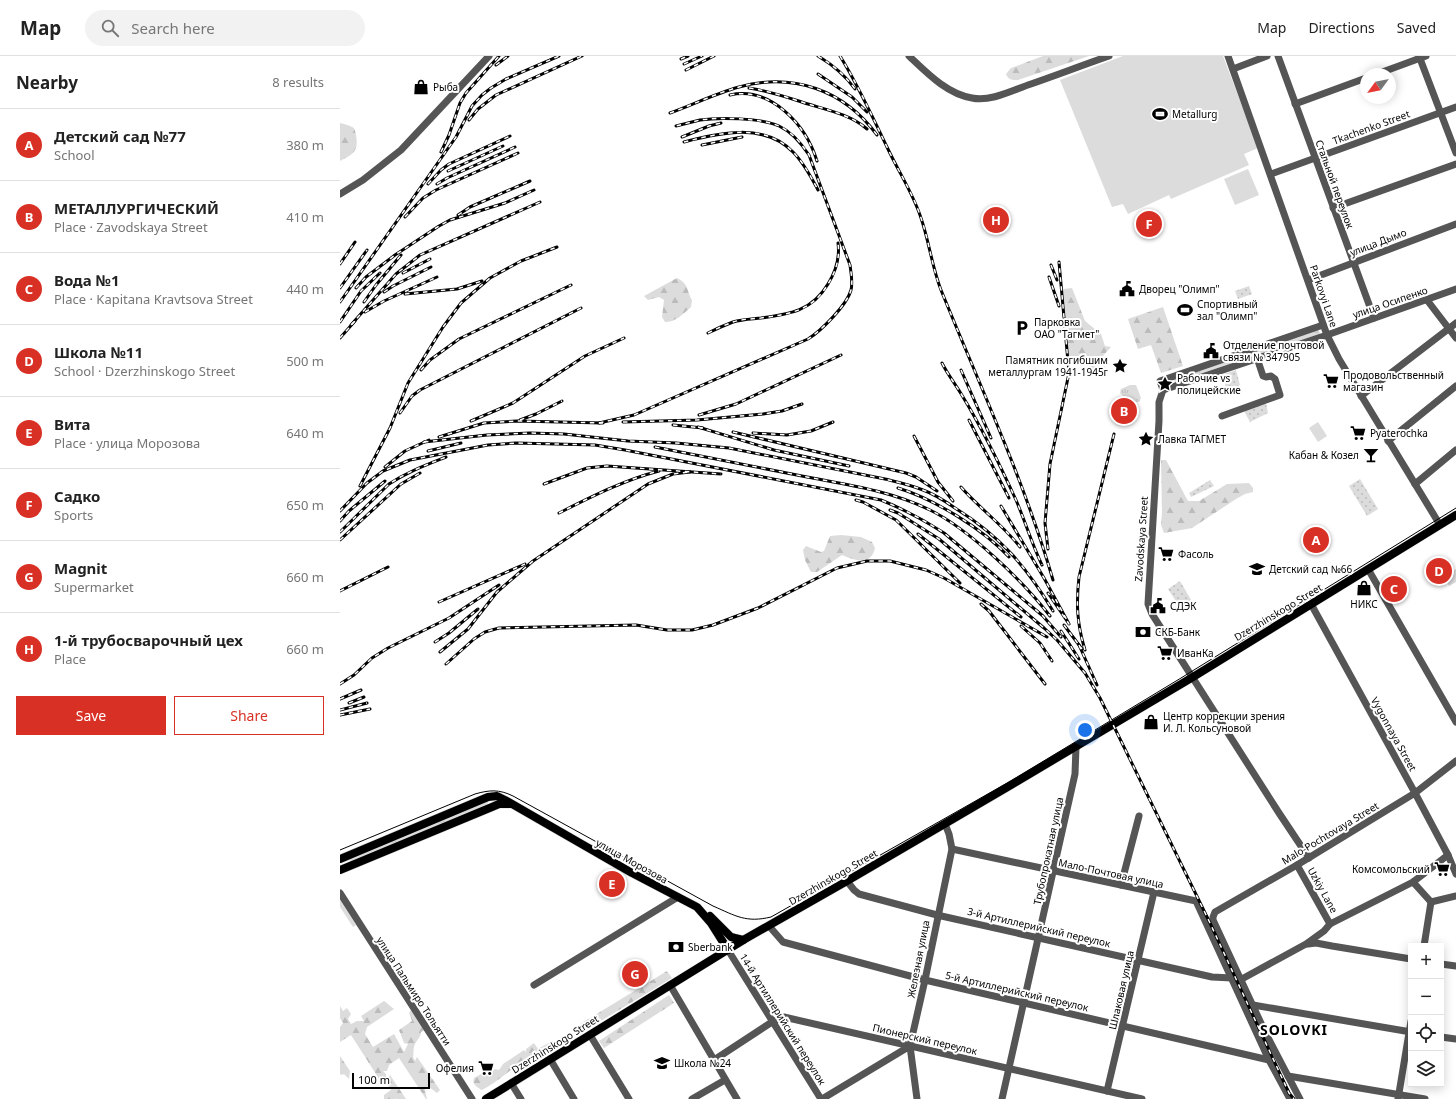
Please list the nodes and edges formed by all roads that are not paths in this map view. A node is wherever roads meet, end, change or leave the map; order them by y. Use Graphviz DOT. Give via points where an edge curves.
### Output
graph roads {
  1 [pos="489,56"];
  2 [pos="910,56"];
  3 [pos="1109,56"];
  4 [pos="1228,56"];
  5 [pos="1267,56"];
  6 [pos="1278,56"];
  7 [pos="1422,57"];
  8 [pos="1393,68"];
  9 [pos="1233,69"];
  10 [pos="1360,80"];
  11 [pos="1295,104"];
  12 [pos="1456,107"];
  13 [pos="1440,112"];
  14 [pos="1456,154"];
  15 [pos="1315,158"];
  16 [pos="1456,164"];
  17 [pos="1271,174"];
  18 [pos="340,194"];
  19 [pos="1333,208"];
  20 [pos="1456,224"];
  21 [pos="1353,263"];
  22 [pos="1308,280"];
  23 [pos="1456,289"];
  24 [pos="1427,300"];
  25 [pos="1374,318"];
  26 [pos="1456,323"];
  27 [pos="1323,325"];
  28 [pos="1448,329"];
  29 [pos="1327,335"];
  30 [pos="1456,338"];
  31 [pos="1257,358"];
  32 [pos="1456,386"];
  33 [pos="1163,390"];
  34 [pos="1361,396"];
  35 [pos="1222,416"];
  36 [pos="1388,441"];
  37 [pos="1456,450"];
  38 [pos="1415,484"];
  39 [pos="1456,514"];
  40 [pos="1440,525"];
  41 [pos="1368,569"];
  42 [pos="1311,604"];
  43 [pos="1193,677"];
  44 [pos="1456,722"];
  45 [pos="1076,747"];
  46 [pos="1456,761"];
  47 [pos="1415,793"];
  48 [pos="499,801"];
  49 [pos="1139,816"];
  50 [pos="945,824"];
  51 [pos="952,849"];
  52 [pos="1448,855"];
  53 [pos="1309,858"];
  54 [pos="340,859"];
  55 [pos="1297,865"];
  56 [pos="340,870"];
  57 [pos="1054,871"];
  58 [pos="1456,874"];
  59 [pos="847,881"];
  60 [pos="1413,882"];
  61 [pos="1121,885"];
  62 [pos="1154,892"];
  63 [pos="340,893"];
  64 [pos="1456,896"];
  65 [pos="678,897"];
  66 [pos="1431,902"];
  67 [pos="697,907"];
  68 [pos="937,915"];
  69 [pos="1330,924"];
  70 [pos="769,926"];
  71 [pos="1039,937"];
  72 [pos="743,940"];
  73 [pos="1424,943"];
  74 [pos="1306,944"];
  75 [pos="728,950"];
  76 [pos="1408,959"];
  77 [pos="1138,960"];
  78 [pos="1444,964"];
  79 [pos="1456,966"];
  80 [pos="1232,978"];
  81 [pos="925,980"];
  82 [pos="1240,980"];
  83 [pos="670,985"];
  84 [pos="534,986"];
  85 [pos="1024,1003"];
  86 [pos="1252,1005"];
  87 [pos="772,1022"];
  88 [pos="1123,1026"];
  89 [pos="1408,1032"];
  90 [pos="590,1035"];
  91 [pos="1444,1037"];
  92 [pos="1456,1039"];
  93 [pos="1408,1043"];
  94 [pos="910,1046"];
  95 [pos="550,1059"];
  96 [pos="714,1060"];
  97 [pos="1269,1060"];
  98 [pos="1009,1068"];
  99 [pos="1288,1076"];
  100 [pos="725,1080"];
  101 [pos="511,1083"];
  102 [pos="1108,1091"];
  103 [pos="1398,1097"];
  104 [pos="472,1099"];
  105 [pos="486,1099"];
  106 [pos="521,1099"];
  107 [pos="574,1099"];
  108 [pos="629,1099"];
  109 [pos="692,1099"];
  110 [pos="737,1099"];
  111 [pos="822,1099"];
  112 [pos="917,1099"];
  113 [pos="1002,1099"];
  114 [pos="1142,1099"];
  115 [pos="1290,1099"];
  116 [pos="1300,1099"];
  117 [pos="1425,1099"];
  1 -- 18 [label="street" via="401,150 363,180"];
  2 -- 3 [label="street" via="949,90 980,99 1004,94"];
  4 -- 9 [label="street, Parkovyi Lane"];
  5 -- 9 [label="street"];
  6 -- 11 [label="street, Стальной переулок"];
  7 -- 8 [label="street"];
  7 -- 13 [label="street"];
  9 -- 17 [label="street, Parkovyi Lane"];
  10 -- 11 [label="street"];
  11 -- 15 [label="street, Стальной переулок"];
  12 -- 13 [label="street, Tkachenko Street"];
  13 -- 14 [label="street"];
  13 -- 15 [label="street, Tkachenko Street"];
  15 -- 17 [label="street, Tkachenko Street"];
  15 -- 19 [label="street, Стальной переулок"];
  16 -- 19 [label="street"];
  17 -- 22 [label="street, Parkovyi Lane"];
  19 -- 21 [label="street, Стальной переулок"];
  20 -- 21 [label="street, улица Дымо"];
  21 -- 22 [label="street, улица Дымо"];
  21 -- 25 [label="street, Стальной переулок"];
  22 -- 27 [label="street, Parkovyi Lane"];
  23 -- 24 [label="street, улица Осипенко"];
  24 -- 25 [label="street, улица Осипенко"];
  24 -- 28 [label="street"];
  25 -- 29 [label="street, улица Осипенко"];
  26 -- 28 [label="street"];
  27 -- 29 [label="street, Parkovyi Lane"];
  27 -- 33 [label="street" via="1160,381"];
  28 -- 30 [label="street"];
  28 -- 34 [label="street"];
  29 -- 31 [label="street, улица Осипенко"];
  29 -- 34 [label="street, Parkovyi Lane"];
  31 -- 33 [label="street, улица Осипенко"];
  31 -- 35 [label="street" via="1263,376 1275,379 1280,395"];
  32 -- 36 [label="street"];
  33 -- 43 [label="street, Zavodskaya Street" via="1159,402 1148,604"];
  34 -- 36 [label="street, Parkovyi Lane"];
  36 -- 38 [label="street, Parkovyi Lane"];
  37 -- 38 [label="street"];
  38 -- 40 [label="street, Parkovyi Lane"];
  39 -- 40 [label="main road, Dzerzhinskogo Street"];
  40 -- 41 [label="main road, Dzerzhinskogo Street"];
  41 -- 42 [label="main road, Dzerzhinskogo Street"];
  41 -- 44 [label="street"];
  42 -- 43 [label="main road, Dzerzhinskogo Street"];
  42 -- 47 [label="street, Vygonnaya Street"];
  43 -- 45 [label="main road, Dzerzhinskogo Street"];
  43 -- 53 [label="street"];
  45 -- 50 [label="main road, Dzerzhinskogo Street"];
  45 -- 57 [label="street, Трубопрокатная улица" via="1075,774"];
  46 -- 47 [label="street, Malo-Pochtovaya Street"];
  47 -- 52 [label="street, Vygonnaya Street"];
  47 -- 53 [label="street, Malo-Pochtovaya Street"];
  48 -- 54 [label="main road" via="495,796 488,797"];
  48 -- 56 [label="main road"];
  48 -- 65 [label="main road, улица Морозова" via="511,804"];
  49 -- 61 [label="street"];
  50 -- 51 [label="street, Железная улица"];
  50 -- 59 [label="main road, Dzerzhinskogo Street"];
  51 -- 57 [label="street, Мало-Почтовая улица"];
  51 -- 68 [label="street, Железная улица"];
  52 -- 58 [label="street, Vygonnaya Street"];
  52 -- 60 [label="street"];
  53 -- 55 [label="street, Malo-Pochtovaya Street"];
  55 -- 69 [label="street, Uzkiy Lane"];
  55 -- 82 [label="street, Malo-Pochtovaya Street" via="1215,912 1213,917"];
  57 -- 61 [label="street, Мало-Почтовая улица"];
  57 -- 71 [label="street, Трубопрокатная улица"];
  59 -- 68 [label="street, 3-й Артиллерийский переулок" via="859,894"];
  59 -- 70 [label="main road, Dzerzhinskogo Street"];
  60 -- 66 [label="street"];
  60 -- 69 [label="street"];
  61 -- 62 [label="street, Мало-Почтовая улица"];
  62 -- 77 [label="street, Шлаковая улица"];
  62 -- 80 [label="street, Мало-Почтовая улица" via="1196,901"];
  63 -- 104 [label="street, улица Пальмиро Тольятти"];
  64 -- 66 [label="street"];
  65 -- 67 [label="main road, улица Морозова"];
  65 -- 84 [label="street"];
  66 -- 73 [label="street"];
  67 -- 72 [label="main road" via="731,937"];
  67 -- 75 [label="main road, улица Морозова"];
  68 -- 71 [label="street, 3-й Артиллерийский переулок"];
  68 -- 81 [label="street, Железная улица"];
  69 -- 74 [label="street"];
  70 -- 72 [label="main road, Dzerzhinskogo Street"];
  70 -- 81 [label="street, 5-й Артиллерийский переулок" via="783,942"];
  71 -- 77 [label="street, 3-й Артиллерийский переулок"];
  71 -- 85 [label="street, Трубопрокатная улица"];
  72 -- 75 [label="main road, Dzerzhinskogo Street"];
  74 -- 76 [label="street" via="1316,943"];
  74 -- 82 [label="street"];
  75 -- 83 [label="main road, Dzerzhinskogo Street"];
  75 -- 87 [label="street, 14-й Артиллерийский переулок"];
  77 -- 80 [label="street, 3-й Артиллерийский переулок" via="1212,977"];
  77 -- 88 [label="street, Шлаковая улица"];
  78 -- 79 [label="street"];
  80 -- 97 [label="street"];
  81 -- 85 [label="street, 5-й Артиллерийский переулок"];
  81 -- 94 [label="street, Железная улица"];
  82 -- 86 [label="street"];
  83 -- 90 [label="main road, Dzerzhinskogo Street"];
  83 -- 96 [label="street"];
  85 -- 88 [label="street, 5-й Артиллерийский переулок"];
  85 -- 98 [label="street, Трубопрокатная улица"];
  86 -- 89 [label="street"];
  86 -- 99 [label="street"];
  87 -- 94 [label="street, Пионерский переулок" via="784,1017"];
  87 -- 96 [label="street, Пионерский переулок"];
  87 -- 111 [label="street, 14-й Артиллерийский переулок"];
  88 -- 97 [label="street, 5-й Артиллерийский переулок"];
  88 -- 102 [label="street, Шлаковая улица"];
  90 -- 95 [label="main road, Dzerzhinskogo Street"];
  90 -- 108 [label="street"];
  91 -- 92 [label="street"];
  93 -- 103 [label="street"];
  94 -- 98 [label="street, Пионерский переулок"];
  94 -- 111 [label="street"];
  94 -- 112 [label="street, Железная улица"];
  95 -- 101 [label="main road, Dzerzhinskogo Street"];
  95 -- 107 [label="street"];
  96 -- 100 [label="street"];
  97 -- 115 [label="street"];
  98 -- 102 [label="street, Пионерский переулок"];
  98 -- 113 [label="street, Трубопрокатная улица"];
  99 -- 103 [label="street"];
  99 -- 116 [label="street"];
  100 -- 109 [label="street"];
  100 -- 110 [label="street"];
  101 -- 105 [label="main road, Dzerzhinskogo Street"];
  101 -- 106 [label="street"];
  102 -- 114 [label="street, Пионерский переулок"];
  103 -- 117 [label="street"];
}
